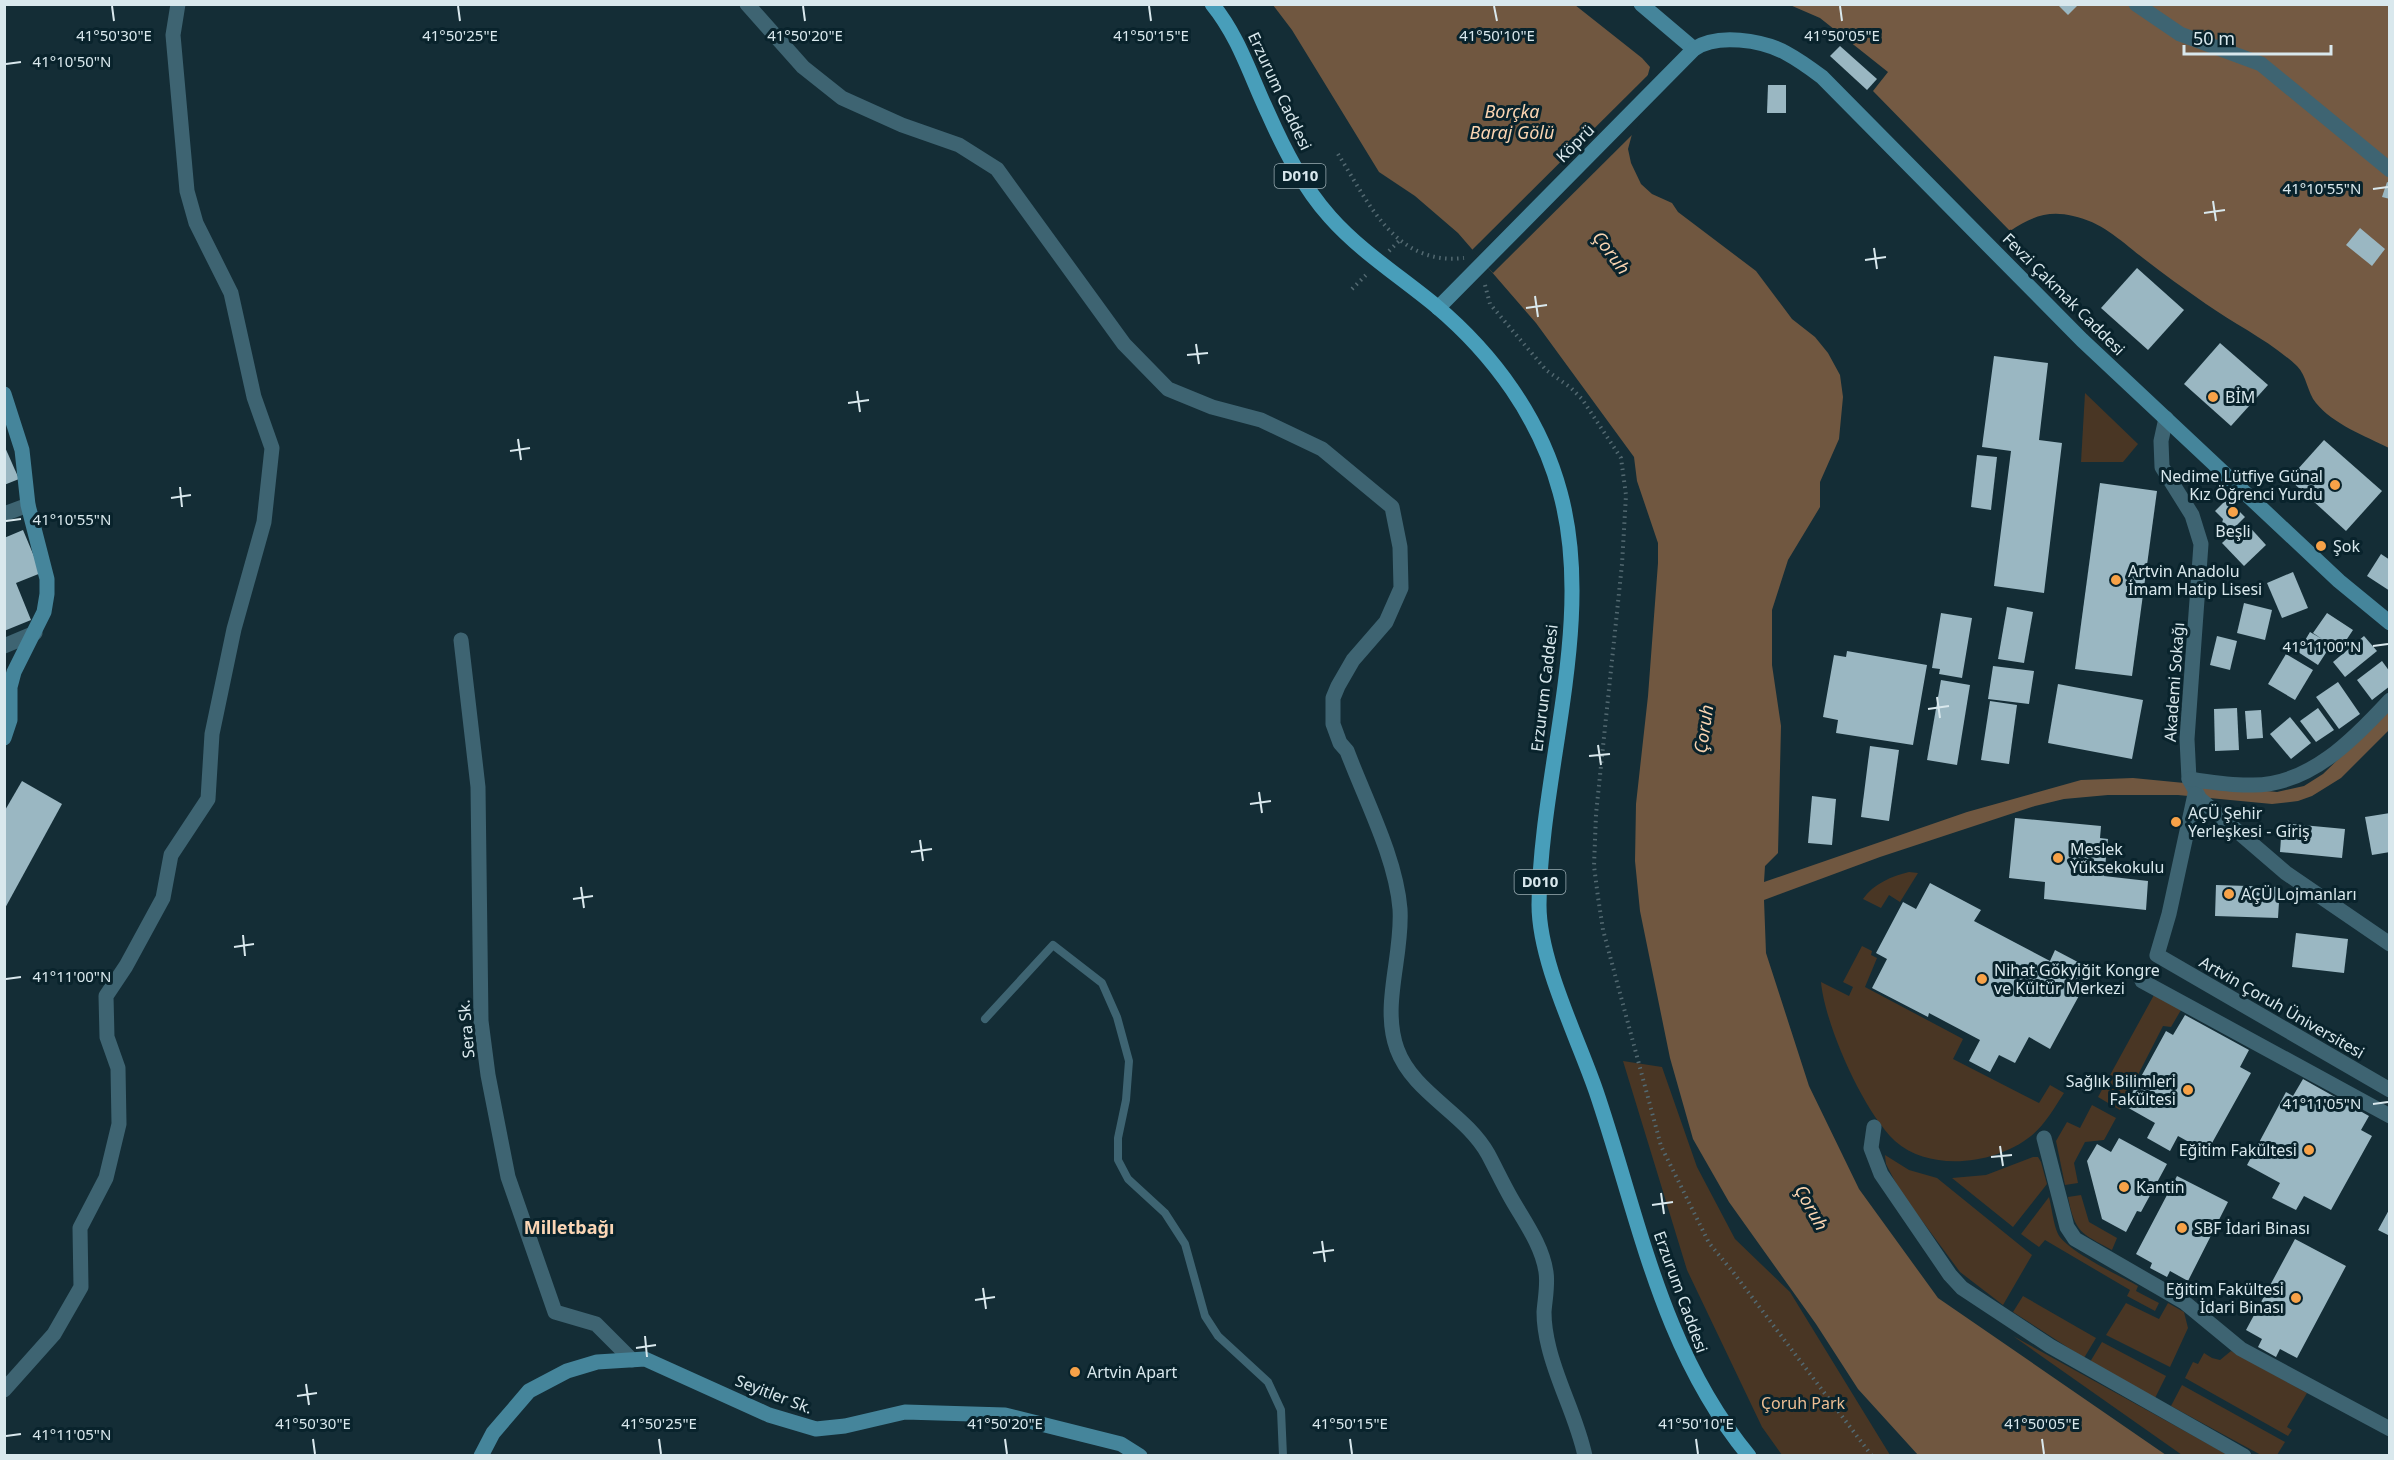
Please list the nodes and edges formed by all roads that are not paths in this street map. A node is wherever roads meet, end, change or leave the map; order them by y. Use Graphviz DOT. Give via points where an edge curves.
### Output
graph roads {
  1 [pos="178,4"];
  2 [pos="747,4"];
  3 [pos="1212,4"];
  4 [pos="1641,4"];
  5 [pos="2136,4"];
  6 [pos="1694,49"];
  7 [pos="2390,170"];
  8 [pos="1438,308"];
  9 [pos="4,394"];
  10 [pos="2166,418"];
  11 [pos="28,505"];
  12 [pos="4,514"];
  13 [pos="2390,623"];
  14 [pos="34,633"];
  15 [pos="460,640"];
  16 [pos="4,646"];
  17 [pos="2390,700"];
  18 [pos="4,738"];
  19 [pos="2189,779"];
  20 [pos="2195,794"];
  21 [pos="2390,944"];
  22 [pos="2142,981"];
  23 [pos="985,1019"];
  24 [pos="2390,1090"];
  25 [pos="2390,1116"];
  26 [pos="1874,1127"];
  27 [pos="2044,1138"];
  28 [pos="632,1360"];
  29 [pos="4,1390"];
  30 [pos="2390,1430"];
  31 [pos="481,1455"];
  32 [pos="1140,1455"];
  33 [pos="1283,1455"];
  34 [pos="1585,1455"];
  35 [pos="1749,1455"];
  36 [pos="2244,1455"];
  1 -- 29 [label="street" via="173,35 187,191 196,223 231,293 254,397 272,448 264,522 234,629 212,734 208,799 171,855 163,898 106,996 108,1037 118,1068 118,1124 106,1178 80,1228 81,1287 54,1334"];
  2 -- 34 [label="street" via="803,68 842,98 959,145 997,169 1124,344 1168,389 1212,407 1261,420 1322,449 1392,507 1400,547 1401,588 1386,621 1353,660 1338,686 1332,711 1336,734 1347,751 1396,884 1401,922 1390,1008 1394,1036 1416,1080 1479,1140 1538,1245 1547,1273 1544,1314 1548,1343"];
  3 -- 8 [label="main road, Erzurum Caddesi / D010" via="1241,50 1303,181 1330,218"];
  4 -- 6 [label="main road"];
  5 -- 7 [label="street" via="2180,34 2261,64"];
  6 -- 8 [label="main road, Köprü"];
  6 -- 10 [label="main road, Fevzi Çakmak Caddesi" via="1715,42 1753,43 1784,52 1822,77 2082,340"];
  8 -- 35 [label="main road, Erzurum Caddesi / D010" via="1506,378 1546,450 1559,488 1570,545 1571,601 1543,845 1541,928 1550,967 1596,1090 1673,1332 1721,1421"];
  9 -- 11 [label="main road" via="22,450"];
  10 -- 13 [label="main road, Fevzi Çakmak Caddesi" via="2339,581"];
  10 -- 19 [label="street, Akademi Sokağı" via="2160,448 2162,467 2192,515 2201,544 2187,739"];
  11 -- 12 [label="street"];
  11 -- 14 [label="main road" via="47,579 44,612"];
  14 -- 16 [label="street"];
  14 -- 18 [label="main road" via="14,672 10,720"];
  15 -- 28 [label="street, Sera Sk." via="478,787 481,1022 508,1177 555,1312 596,1324"];
  17 -- 19 [label="street" via="2322,762 2290,778 2255,785"];
  19 -- 20 [label="street, Akademi Sokağı"];
  20 -- 21 [label="street" via="2277,866"];
  20 -- 24 [label="street, Artvin Çoruh Üniversitesi" via="2157,955"];
  22 -- 25 [label="street"];
  23 -- 33 [label="lane" via="1053,945 1101,983 1117,1017 1129,1061 1118,1160 1128,1179 1165,1213 1185,1244 1205,1316 1218,1336 1268,1382 1281,1410"];
  26 -- 36 [label="street" via="1871,1148 1881,1174 1962,1288 2050,1346"];
  27 -- 30 [label="street" via="2067,1227 2083,1246 2184,1302 2241,1349"];
  28 -- 31 [label="main road, Seyitler Sk." via="597,1362 529,1391 493,1433"];
  28 -- 32 [label="main road, Seyitler Sk." via="645,1359 769,1415 816,1429 905,1413 1005,1415 1121,1444"];
}
